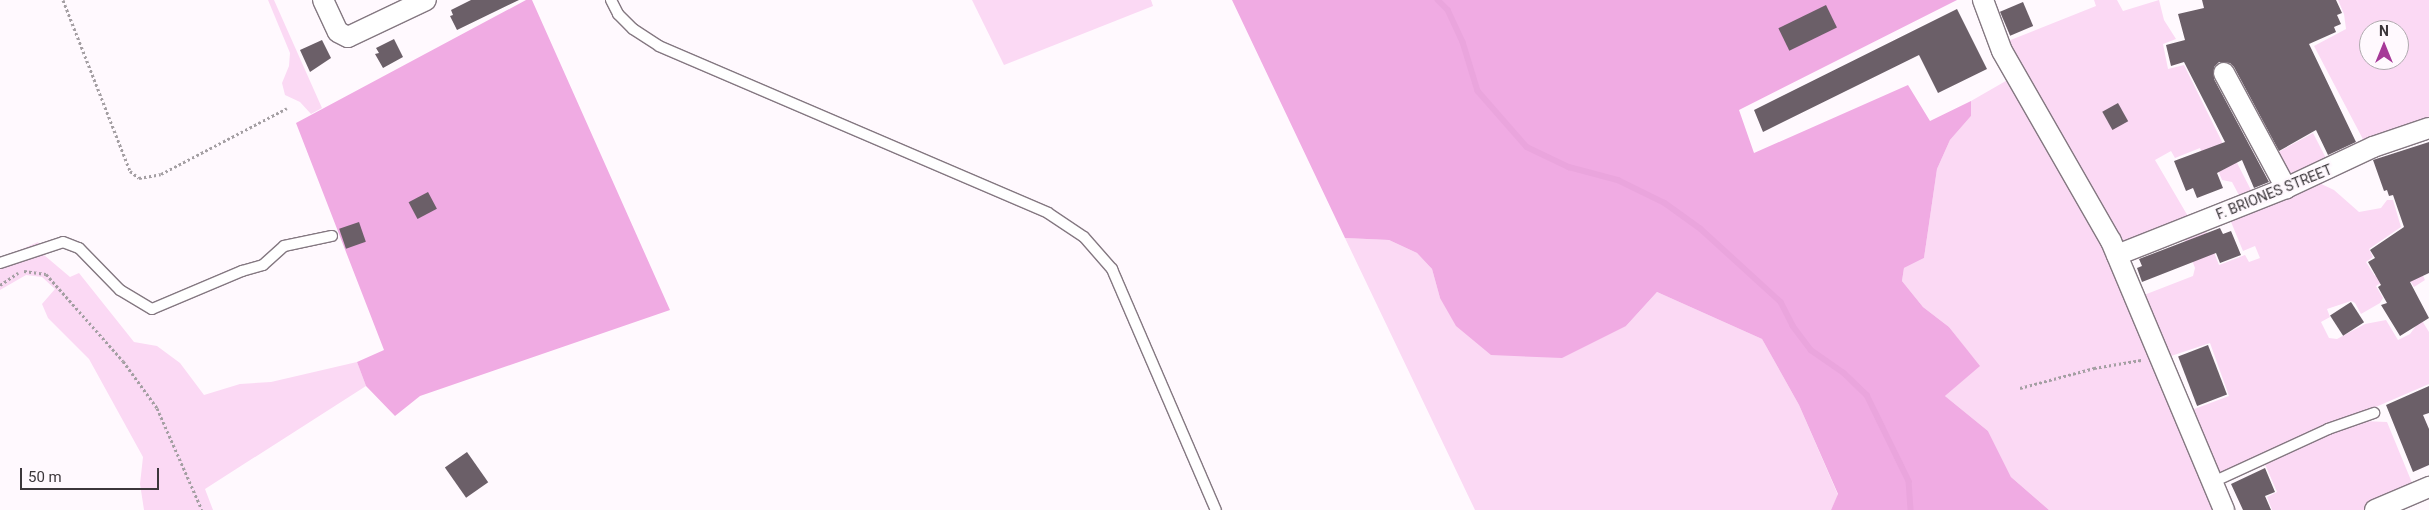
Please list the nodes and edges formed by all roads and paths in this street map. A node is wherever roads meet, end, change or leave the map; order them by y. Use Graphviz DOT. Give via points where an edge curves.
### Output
graph roads {
  1 [pos="63,0"];
  2 [pos="323,0"];
  3 [pos="426,0"];
  4 [pos="611,0"];
  5 [pos="1983,0"];
  6 [pos="2224,73"];
  7 [pos="287,108"];
  8 [pos="2429,128"];
  9 [pos="2286,188"];
  10 [pos="332,236"];
  11 [pos="2117,255"];
  12 [pos="0,263"];
  13 [pos="0,285"];
  14 [pos="2161,357"];
  15 [pos="2020,388"];
  16 [pos="2374,413"];
  17 [pos="2213,482"];
  18 [pos="2429,487"];
  19 [pos="202,510"];
  20 [pos="1216,510"];
  21 [pos="2224,510"];
  22 [pos="2375,510"];
  1 -- 7 [label="path" via="130,171 139,178 161,174"];
  2 -- 3 [label="street" via="338,32 348,37"];
  4 -- 20 [label="lane" via="618,14 633,29 659,46 1048,213 1084,237 1112,269"];
  5 -- 11 [label="street" via="2002,51"];
  6 -- 9 [label="street"];
  8 -- 9 [label="street, F. BRIONES STREET" via="2373,147"];
  9 -- 11 [label="street, F. BRIONES STREET"];
  10 -- 12 [label="lane" via="284,246 264,265 152,309 120,290 78,248 63,242"];
  11 -- 14 [label="street"];
  13 -- 19 [label="path" via="28,270 46,274 60,287 158,408"];
  14 -- 15 [label="path" via="2094,368"];
  14 -- 17 [label="street"];
  16 -- 17 [label="lane" via="2328,429"];
  17 -- 21 [label="street"];
  18 -- 22 [label="street"];
}
